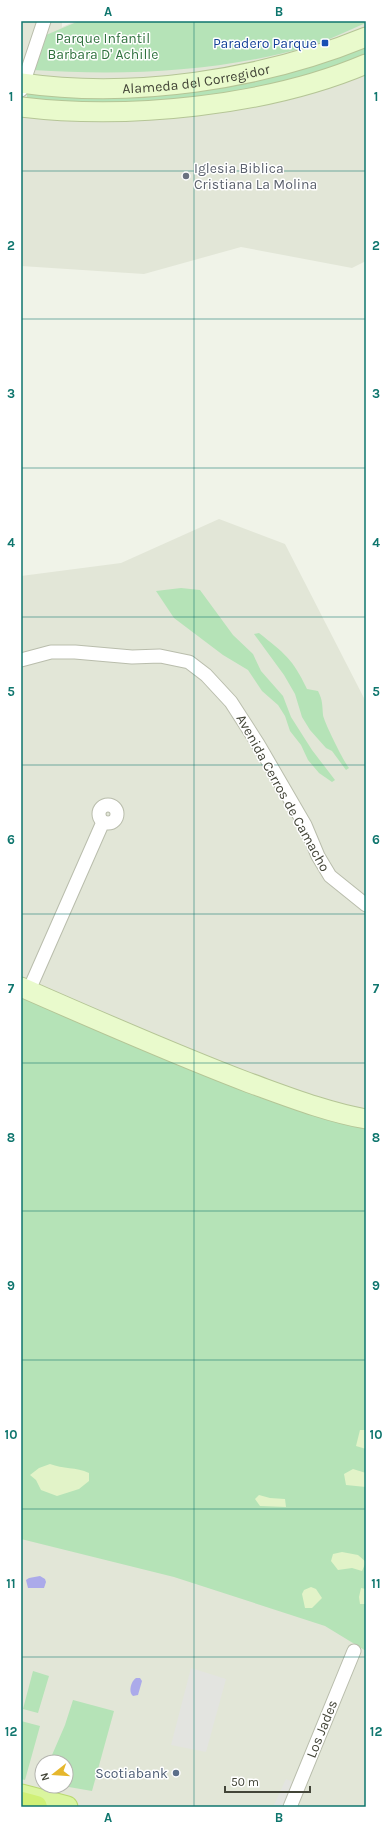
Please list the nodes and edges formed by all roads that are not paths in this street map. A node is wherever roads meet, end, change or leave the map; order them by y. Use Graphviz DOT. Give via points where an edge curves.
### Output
graph roads {
  1 [pos="44,21"];
  2 [pos="366,37"];
  3 [pos="366,64"];
  4 [pos="21,85"];
  5 [pos="21,107"];
  6 [pos="21,660"];
  7 [pos="103,822"];
  8 [pos="366,905"];
  9 [pos="25,988"];
  10 [pos="366,1119"];
  11 [pos="354,1651"];
  12 [pos="21,1795"];
  13 [pos="21,1803"];
  14 [pos="36,1807"];
  15 [pos="67,1807"];
  16 [pos="290,1807"];
  1 -- 4 [label="street"];
  2 -- 4 [label="main road, Alameda del Corregidor" via="318,55 220,78 119,88"];
  3 -- 5 [label="main road, Alameda del Corregidor" via="290,89 192,106 113,111"];
  6 -- 8 [label="street, Avenida Cerros de Camacho" via="51,652 75,652 160,656 189,662 206,675 235,708 305,825 330,876"];
  7 -- 9 [label="street" via="43,959"];
  9 -- 10 [label="main road" via="185,1058 278,1093"];
  11 -- 16 [label="street, Los Jades"];
  12 -- 15 [label="main road"];
  13 -- 14 [label="highway"];
}
